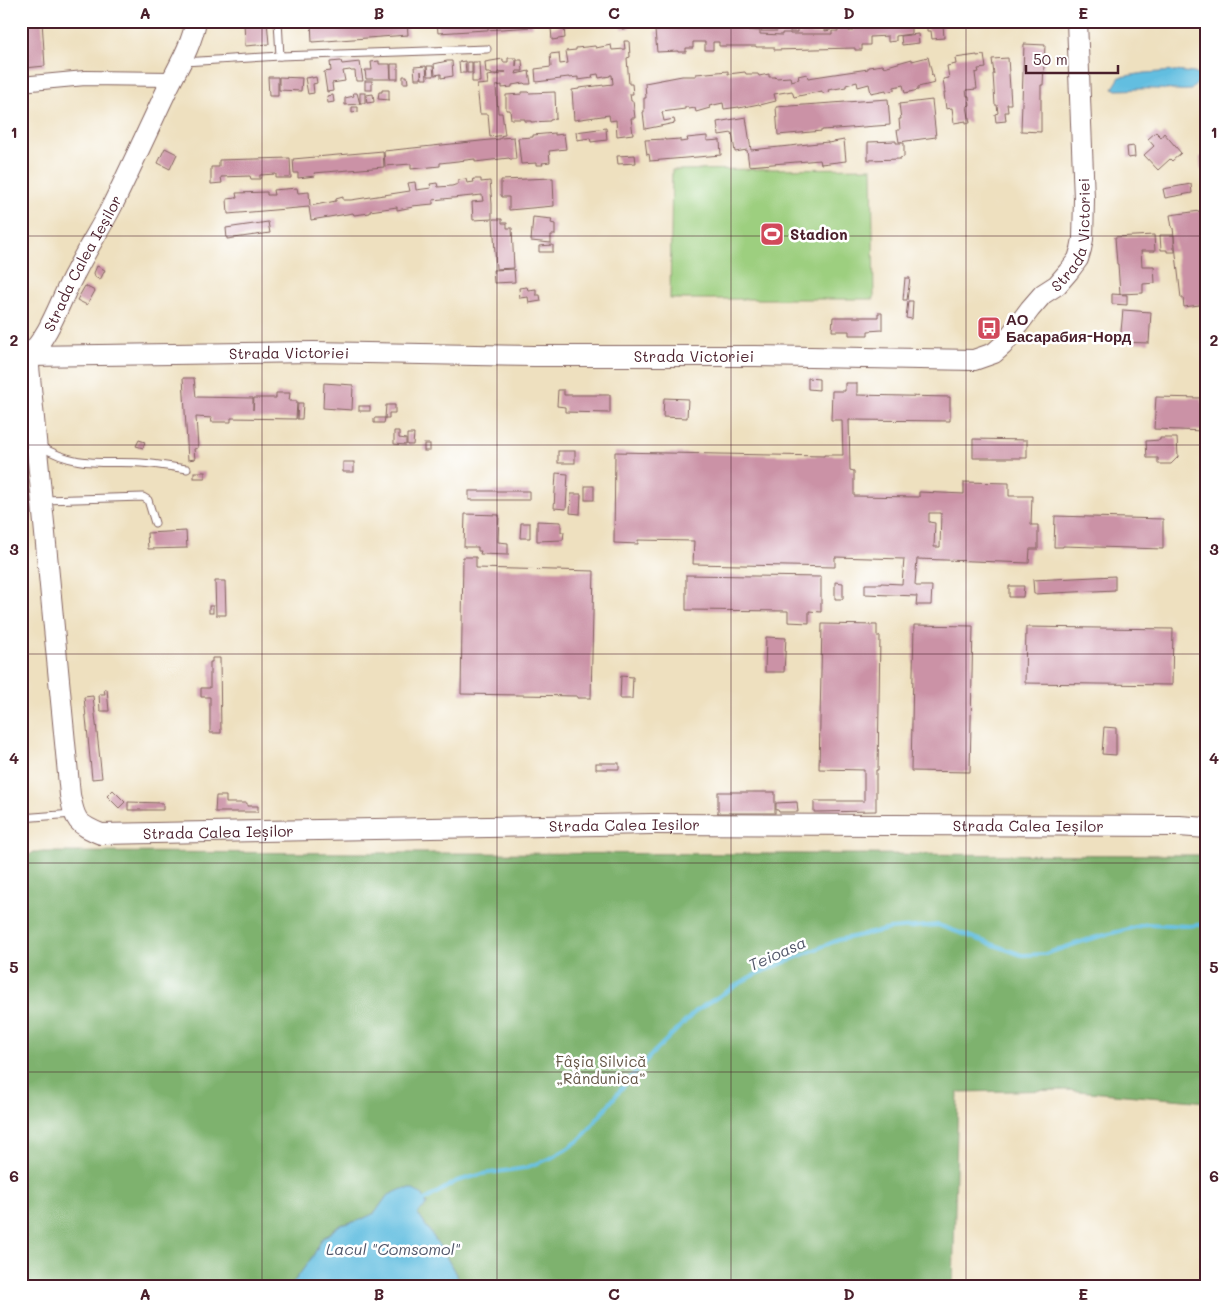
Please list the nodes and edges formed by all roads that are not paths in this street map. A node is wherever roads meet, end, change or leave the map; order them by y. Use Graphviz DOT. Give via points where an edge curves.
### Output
graph roads {
  1 [pos="196,21"];
  2 [pos="278,21"];
  3 [pos="1077,21"];
  4 [pos="487,48"];
  5 [pos="280,56"];
  6 [pos="176,71"];
  7 [pos="21,84"];
  8 [pos="25,357"];
  9 [pos="36,443"];
  10 [pos="187,469"];
  11 [pos="41,500"];
  12 [pos="155,523"];
  13 [pos="74,814"];
  14 [pos="21,818"];
  15 [pos="1207,828"];
  1 -- 6 [label="street, Strada Calea Ieșilor" via="194,33"];
  2 -- 5 [label="lane"];
  3 -- 8 [label="street, Strada Victoriei" via="1084,198 1081,249 1078,259 1057,285 1043,294 1003,345 985,357 974,360 313,352"];
  4 -- 5 [label="lane"];
  5 -- 6 [label="lane"];
  6 -- 7 [label="street"];
  6 -- 8 [label="street, Strada Calea Ieșilor" via="48,330 39,345"];
  8 -- 9 [label="street"];
  9 -- 10 [label="lane" via="52,453 89,463 141,463"];
  9 -- 11 [label="street"];
  11 -- 12 [label="lane" via="143,497 148,500"];
  11 -- 13 [label="street" via="68,781"];
  13 -- 14 [label="lane"];
  13 -- 15 [label="street, Strada Calea Ieșilor" via="84,827 101,834 652,824"];
}
